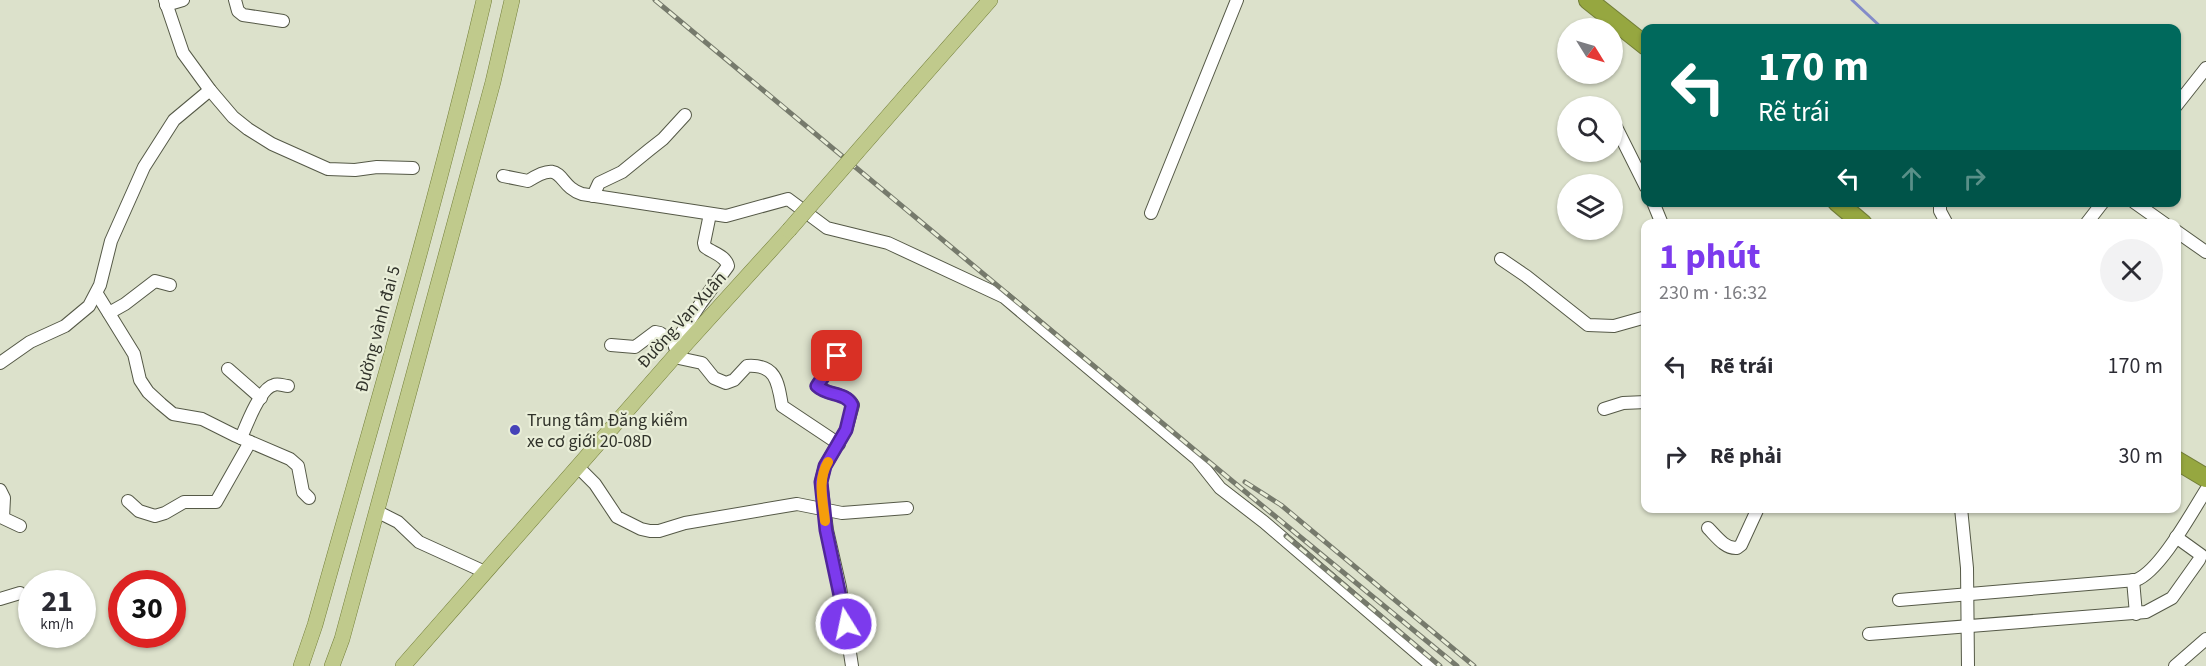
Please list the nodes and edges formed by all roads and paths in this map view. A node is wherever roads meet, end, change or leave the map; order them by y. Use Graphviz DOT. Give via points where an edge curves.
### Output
graph roads {
  1 [pos="183,0"];
  2 [pos="235,0"];
  3 [pos="484,0"];
  4 [pos="512,0"];
  5 [pos="990,0"];
  6 [pos="1237,0"];
  7 [pos="1588,0"];
  8 [pos="166,2"];
  9 [pos="283,21"];
  10 [pos="1641,42"];
  11 [pos="2206,68"];
  12 [pos="210,90"];
  13 [pos="2181,100"];
  14 [pos="685,115"];
  15 [pos="1623,141"];
  16 [pos="413,168"];
  17 [pos="503,176"];
  18 [pos="1641,177"];
  19 [pos="592,196"];
  20 [pos="1843,207"];
  21 [pos="2099,207"];
  22 [pos="2141,207"];
  23 [pos="1151,213"];
  24 [pos="710,214"];
  25 [pos="1857,219"];
  26 [pos="2090,219"];
  27 [pos="2158,219"];
  28 [pos="2181,234"];
  29 [pos="2206,252"];
  30 [pos="1501,259"];
  31 [pos="170,285"];
  32 [pos="97,294"];
  33 [pos="108,313"];
  34 [pos="1641,318"];
  35 [pos="611,345"];
  36 [pos="675,350"];
  37 [pos="837,356"];
  38 [pos="0,363"];
  39 [pos="228,369"];
  40 [pos="288,386"];
  41 [pos="261,398"];
  42 [pos="1641,402"];
  43 [pos="1604,409"];
  44 [pos="246,440"];
  45 [pos="839,444"];
  46 [pos="2181,463"];
  47 [pos="578,467"];
  48 [pos="2206,478"];
  49 [pos="0,490"];
  50 [pos="2206,490"];
  51 [pos="309,498"];
  52 [pos="128,501"];
  53 [pos="907,508"];
  54 [pos="824,509"];
  55 [pos="380,513"];
  56 [pos="1756,513"];
  57 [pos="1962,513"];
  58 [pos="20,525"];
  59 [pos="1708,528"];
  60 [pos="2176,537"];
  61 [pos="2203,563"];
  62 [pos="485,572"];
  63 [pos="2133,580"];
  64 [pos="1967,593"];
  65 [pos="18,594"];
  66 [pos="0,599"];
  67 [pos="1899,600"];
  68 [pos="2136,614"];
  69 [pos="1967,625"];
  70 [pos="1869,634"];
  71 [pos="2206,639"];
  72 [pos="301,666"];
  73 [pos="332,666"];
  74 [pos="403,666"];
  75 [pos="852,666"];
  76 [pos="1432,666"];
  77 [pos="1968,666"];
  78 [pos="2175,666"];
  1 -- 8 [label="street"];
  2 -- 9 [label="street" via="243,15"];
  3 -- 72 [label="main road, Đường vành đai 5" via="325,592"];
  4 -- 73 [label="main road" via="493,82"];
  5 -- 36 [label="main road, Đường Vạn Xuân, bridge" via="789,230"];
  6 -- 23 [label="street"];
  7 -- 10 [label="highway"];
  8 -- 12 [label="street" via="183,53"];
  11 -- 13 [label="street"];
  12 -- 16 [label="street" via="248,129 328,170"];
  12 -- 32 [label="street" via="174,120 144,167 111,241"];
  14 -- 19 [label="street" via="622,172 598,183"];
  15 -- 18 [label="street"];
  17 -- 19 [label="street" via="528,181 551,171 577,192"];
  19 -- 24 [label="street"];
  20 -- 25 [label="highway"];
  21 -- 26 [label="street"];
  22 -- 27 [label="street"];
  24 -- 36 [label="street" via="705,247 722,257 728,266 701,303"];
  24 -- 76 [label="street" via="735,216 788,199 827,228 888,243 1004,297 1197,459 1220,488"];
  28 -- 29 [label="street"];
  30 -- 34 [label="street" via="1588,325 1614,326"];
  31 -- 33 [label="street" via="155,281"];
  32 -- 33 [label="street"];
  32 -- 38 [label="street" via="65,326 30,342"];
  33 -- 44 [label="street" via="134,354 140,380 161,404 173,414 202,418"];
  35 -- 36 [label="street" via="635,347 660,333"];
  36 -- 45 [label="street" via="702,363 714,378 726,383 747,366 770,371 777,382 782,406"];
  36 -- 47 [label="main road, Đường Vạn Xuân"];
  37 -- 45 [label="street" via="817,386 852,402"];
  39 -- 41 [label="street"];
  40 -- 41 [label="street" via="270,386"];
  41 -- 44 [label="street"];
  42 -- 43 [label="street"];
  44 -- 51 [label="street" via="295,462 303,492"];
  44 -- 52 [label="street" via="216,502 184,502 155,516 139,511"];
  45 -- 54 [label="street" via="822,475"];
  46 -- 48 [label="highway"];
  47 -- 54 [label="street" via="617,517 650,531 797,504"];
  47 -- 62 [label="main road, Đường Vạn Xuân"];
  49 -- 58 [label="street" via="4,498 3,518"];
  50 -- 60 [label="street"];
  53 -- 54 [label="street" via="842,513"];
  54 -- 75 [label="street"];
  55 -- 62 [label="street" via="398,522 419,542"];
  56 -- 59 [label="street" via="1737,548 1725,545"];
  57 -- 64 [label="street"];
  60 -- 61 [label="street" via="2198,552"];
  60 -- 63 [label="street" via="2148,573"];
  61 -- 68 [label="street" via="2172,598"];
  62 -- 74 [label="main road, Đường Vạn Xuân"];
  63 -- 64 [label="street"];
  63 -- 68 [label="street"];
  64 -- 67 [label="street"];
  64 -- 69 [label="street"];
  65 -- 66 [label="street"];
  68 -- 69 [label="street"];
  69 -- 70 [label="street"];
  69 -- 77 [label="street"];
  71 -- 78 [label="street"];
}
